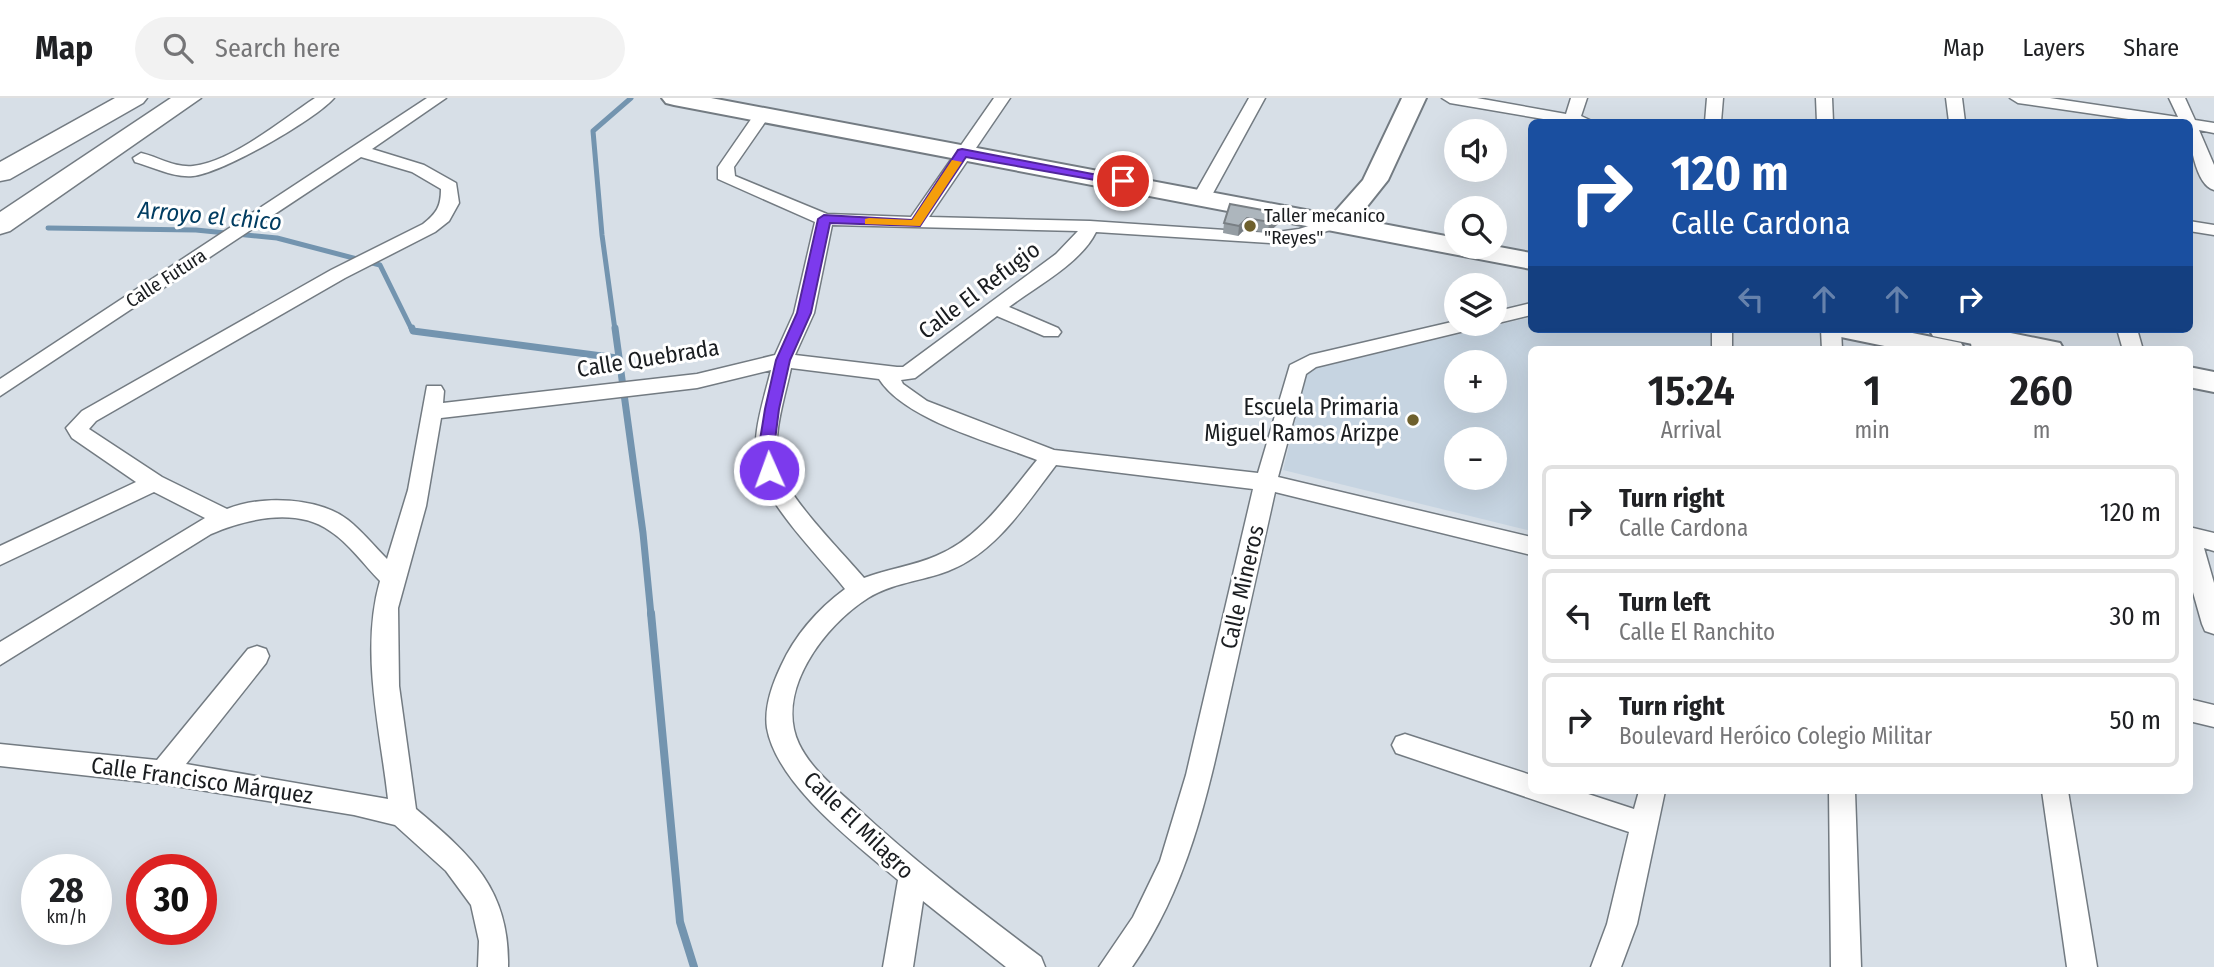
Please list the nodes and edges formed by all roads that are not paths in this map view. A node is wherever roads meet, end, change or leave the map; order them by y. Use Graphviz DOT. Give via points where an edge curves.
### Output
graph roads {
  1 [pos="134,98"];
  2 [pos="188,98"];
  3 [pos="326,98"];
  4 [pos="438,98"];
  5 [pos="674,98"];
  6 [pos="1002,98"];
  7 [pos="1257,98"];
  8 [pos="1414,98"];
  9 [pos="1450,98"];
  10 [pos="1579,98"];
  11 [pos="1715,98"];
  12 [pos="1824,98"];
  13 [pos="1954,98"];
  14 [pos="2018,98"];
  15 [pos="2178,98"];
  16 [pos="2061,102"];
  17 [pos="770,107"];
  18 [pos="1560,119"];
  19 [pos="1576,119"];
  20 [pos="1713,119"];
  21 [pos="1825,119"];
  22 [pos="1957,119"];
  23 [pos="2066,119"];
  24 [pos="2160,119"];
  25 [pos="2187,119"];
  26 [pos="2193,125"];
  27 [pos="2214,128"];
  28 [pos="2193,134"];
  29 [pos="969,144"];
  30 [pos="359,151"];
  31 [pos="141,158"];
  32 [pos="0,173"];
  33 [pos="2214,184"];
  34 [pos="1208,186"];
  35 [pos="1350,214"];
  36 [pos="824,219"];
  37 [pos="916,223"];
  38 [pos="0,225"];
  39 [pos="1444,225"];
  40 [pos="1090,226"];
  41 [pos="2193,227"];
  42 [pos="2214,230"];
  43 [pos="1507,237"];
  44 [pos="1528,241"];
  45 [pos="1444,242"];
  46 [pos="1507,256"];
  47 [pos="1528,260"];
  48 [pos="993,307"];
  49 [pos="1528,310"];
  50 [pos="1507,315"];
  51 [pos="1444,330"];
  52 [pos="1051,332"];
  53 [pos="1866,333"];
  54 [pos="1959,333"];
  55 [pos="1980,338"];
  56 [pos="1931,346"];
  57 [pos="2027,346"];
  58 [pos="783,360"];
  59 [pos="886,373"];
  60 [pos="2193,378"];
  61 [pos="2214,382"];
  62 [pos="0,389"];
  63 [pos="2193,399"];
  64 [pos="2214,403"];
  65 [pos="1051,457"];
  66 [pos="1266,482"];
  67 [pos="154,483"];
  68 [pos="224,517"];
  69 [pos="2193,537"];
  70 [pos="2214,542"];
  71 [pos="1528,545"];
  72 [pos="2193,550"];
  73 [pos="0,556"];
  74 [pos="390,576"];
  75 [pos="860,590"];
  76 [pos="2214,624"];
  77 [pos="0,655"];
  78 [pos="257,656"];
  79 [pos="2193,711"];
  80 [pos="2214,716"];
  81 [pos="1405,745"];
  82 [pos="0,755"];
  83 [pos="163,772"];
  84 [pos="1528,786"];
  85 [pos="1551,794"];
  86 [pos="1651,794"];
  87 [pos="1842,794"];
  88 [pos="2055,794"];
  89 [pos="402,816"];
  90 [pos="1644,825"];
  91 [pos="913,877"];
  92 [pos="493,967"];
  93 [pos="898,967"];
  94 [pos="1030,967"];
  95 [pos="1114,967"];
  96 [pos="1606,967"];
  97 [pos="1847,967"];
  98 [pos="2081,967"];
  1 -- 32 [label="main road"];
  2 -- 38 [label="main road"];
  3 -- 31 [label="street" via="208,167 185,170"];
  4 -- 30 [label="street, Calle Futura"];
  5 -- 17 [label="street"];
  6 -- 29 [label="street"];
  7 -- 34 [label="street"];
  8 -- 35 [label="street" via="1378,180"];
  9 -- 18 [label="street"];
  10 -- 19 [label="street"];
  11 -- 20 [label="street"];
  12 -- 21 [label="street"];
  13 -- 22 [label="street"];
  14 -- 16 [label="street"];
  15 -- 25 [label="street"];
  16 -- 23 [label="street"];
  16 -- 24 [label="street"];
  17 -- 29 [label="street"];
  17 -- 36 [label="street" via="726,167 727,179"];
  26 -- 27 [label="street"];
  28 -- 33 [label="street"];
  29 -- 34 [label="street"];
  29 -- 37 [label="street"];
  30 -- 62 [label="street, Calle Futura"];
  30 -- 67 [label="street" via="440,178 450,187 450,203 443,217 80,423 79,433"];
  34 -- 35 [label="street"];
  35 -- 39 [label="street"];
  35 -- 40 [label="street" via="1302,234 1270,238"];
  35 -- 45 [label="street"];
  36 -- 37 [label="street"];
  36 -- 58 [label="street" via="804,313"];
  37 -- 40 [label="street"];
  40 -- 48 [label="street, Calle El Refugio" via="1075,247"];
  41 -- 42 [label="street"];
  43 -- 44 [label="street"];
  46 -- 47 [label="street"];
  48 -- 52 [label="street"];
  48 -- 59 [label="street, Calle El Refugio" via="908,373"];
  49 -- 50 [label="street"];
  51 -- 66 [label="street, Calle Mineros" via="1301,366 1294,376"];
  53 -- 56 [label="street"];
  54 -- 55 [label="street"];
  55 -- 57 [label="street"];
  58 -- 59 [label="street, Calle Quebrada"];
  58 -- 74 [label="street, Calle Quebrada" via="697,381 432,401 413,512"];
  58 -- 75 [label="street" via="767,440 769,470 783,496"];
  59 -- 65 [label="street" via="896,389 920,405"];
  60 -- 61 [label="street"];
  63 -- 64 [label="street"];
  65 -- 66 [label="street"];
  65 -- 75 [label="street, Calle El Milagro" via="996,524 952,559"];
  66 -- 71 [label="street"];
  66 -- 95 [label="street, Calle Mineros" via="1199,775 1173,863 1143,927"];
  67 -- 68 [label="street"];
  67 -- 73 [label="street"];
  68 -- 74 [label="street" via="281,510 314,513 339,525"];
  68 -- 77 [label="street"];
  69 -- 70 [label="street"];
  72 -- 76 [label="street"];
  74 -- 89 [label="street" via="387,678"];
  75 -- 91 [label="street, Calle El Milagro" via="821,624 789,673 781,715 786,746 811,782"];
  78 -- 83 [label="street"];
  79 -- 80 [label="street"];
  81 -- 84 [label="street"];
  82 -- 83 [label="street, Calle Francisco Márquez"];
  83 -- 89 [label="street, Calle Francisco Márquez" via="354,803"];
  85 -- 90 [label="street"];
  86 -- 90 [label="street"];
  87 -- 97 [label="street"];
  88 -- 98 [label="street"];
  89 -- 92 [label="street" via="461,864 489,910"];
  90 -- 96 [label="street" via="1622,924"];
  91 -- 93 [label="street"];
  91 -- 94 [label="street, Calle El Milagro"];
}
